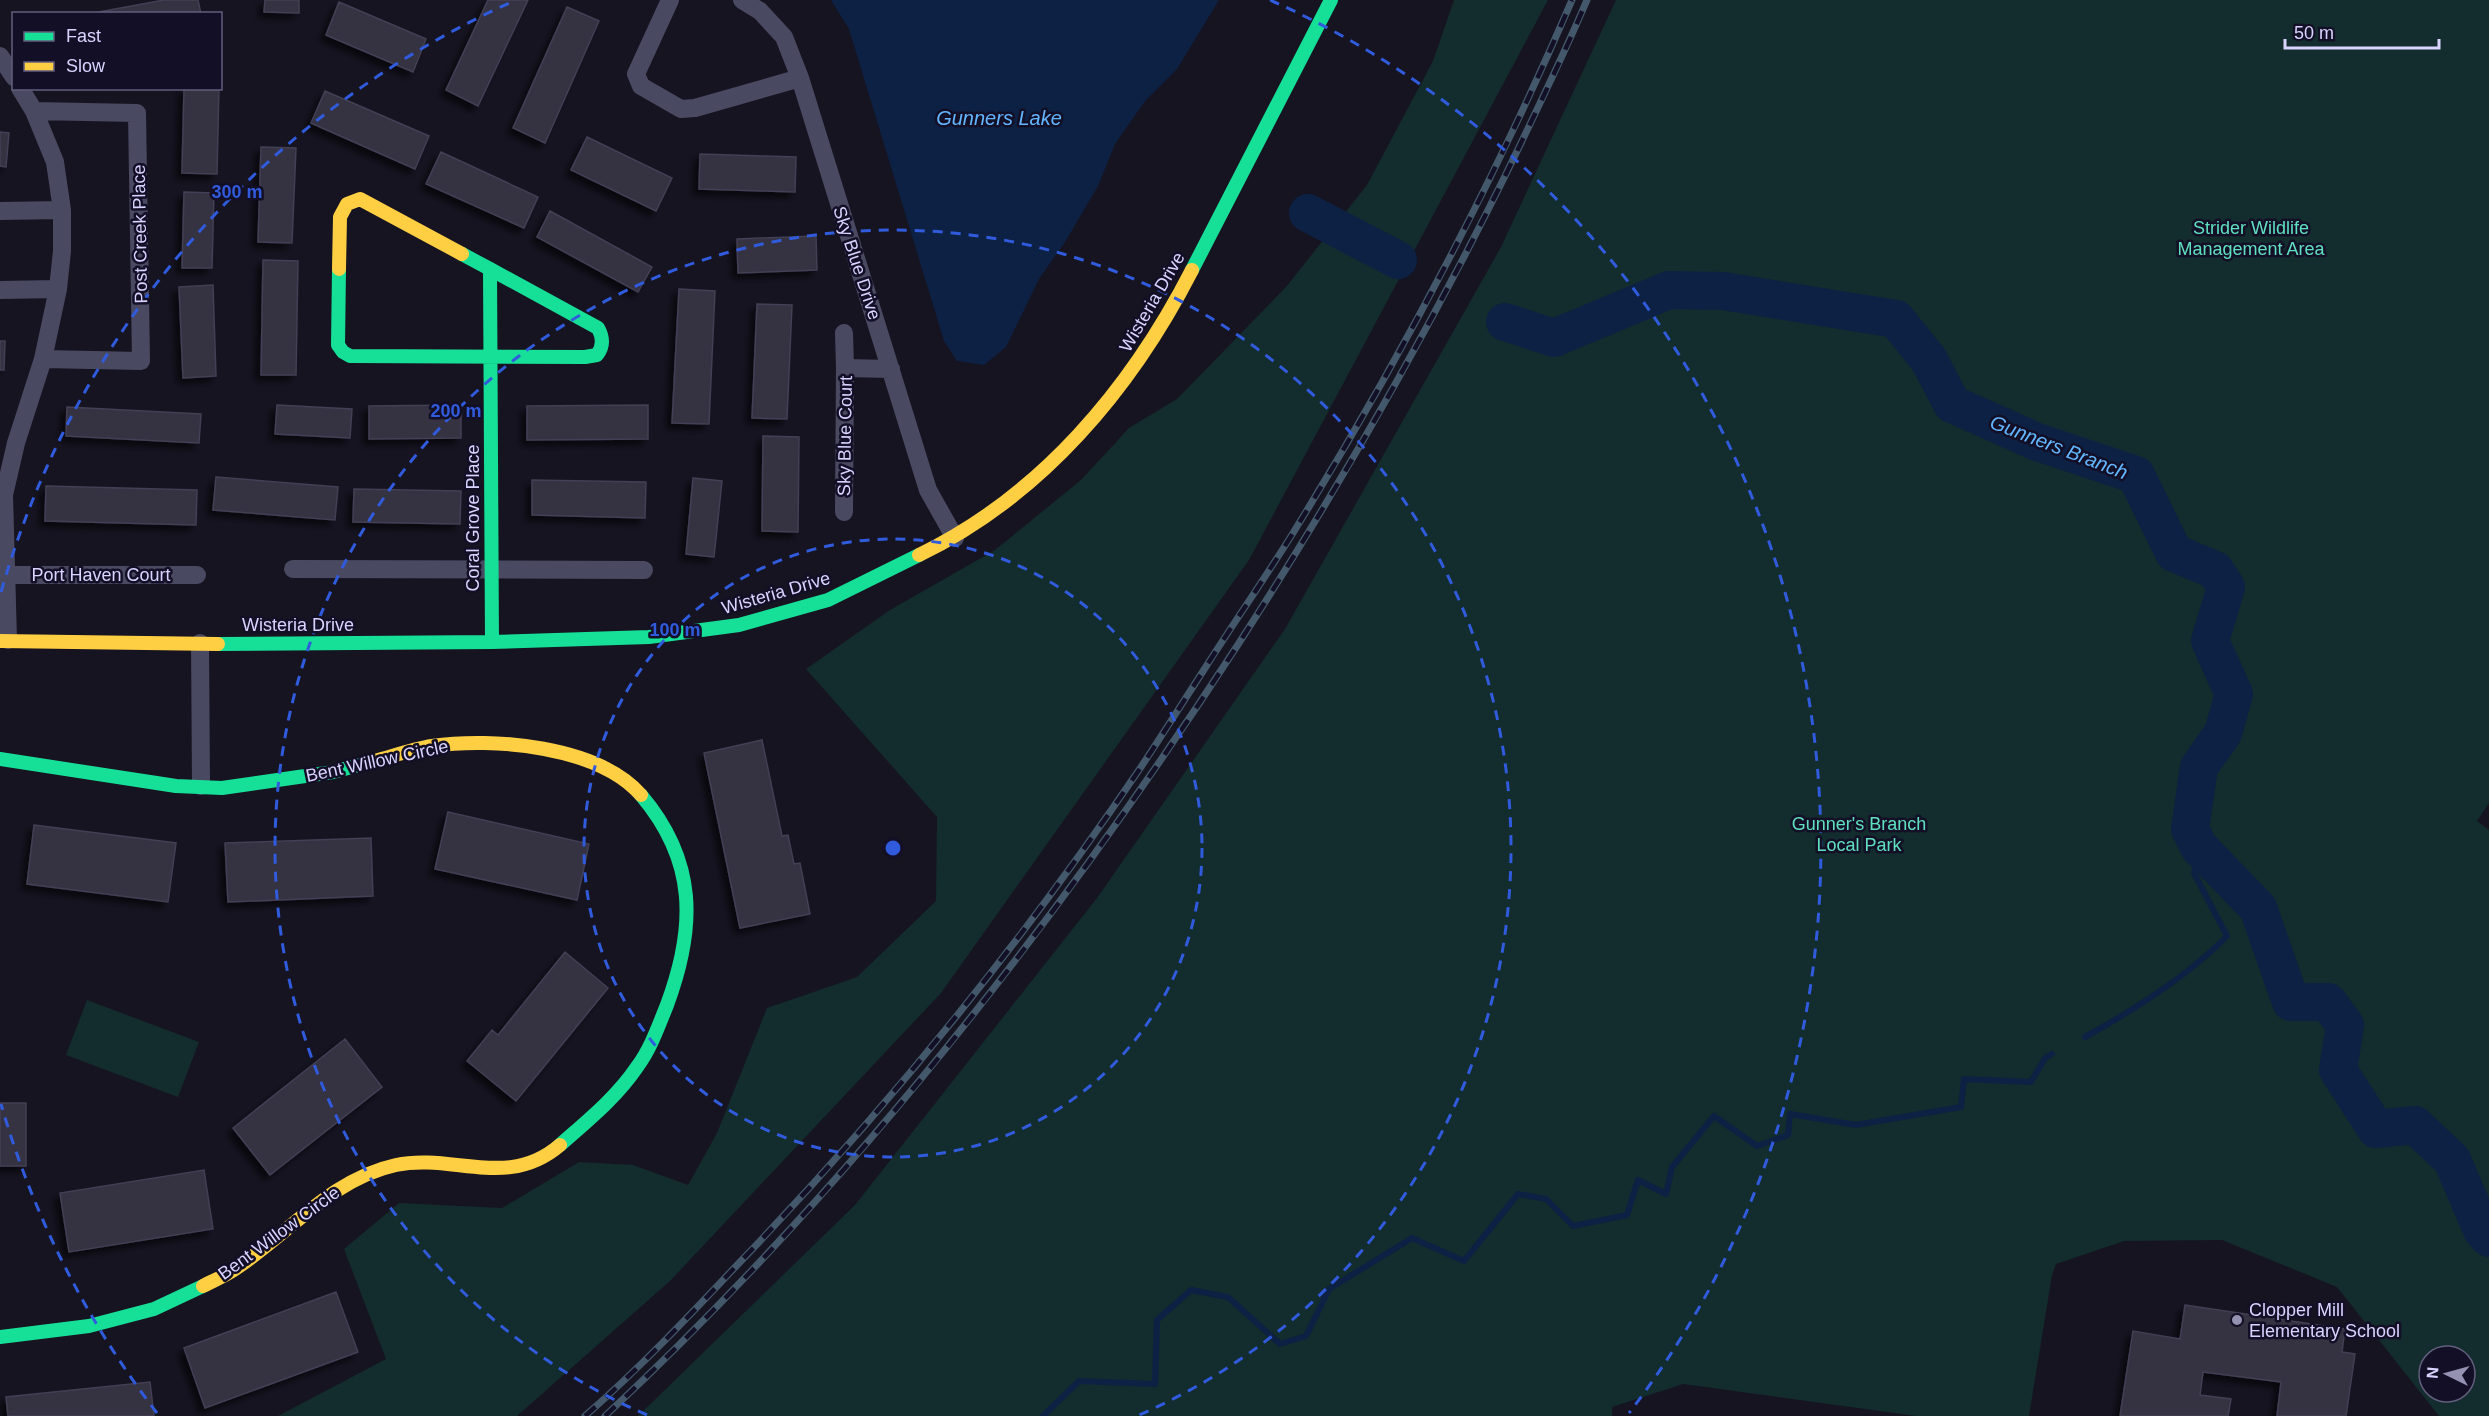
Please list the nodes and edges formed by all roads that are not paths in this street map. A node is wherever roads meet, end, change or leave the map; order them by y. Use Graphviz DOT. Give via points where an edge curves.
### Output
graph roads {
  1 [pos="670,0"];
  2 [pos="742,0"];
  3 [pos="1331,0"];
  4 [pos="0,56"];
  5 [pos="12,75"];
  6 [pos="800,78"];
  7 [pos="21,90"];
  8 [pos="34,111"];
  9 [pos="62,210"];
  10 [pos="0,211"];
  11 [pos="490,270"];
  12 [pos="58,289"];
  13 [pos="0,290"];
  14 [pos="844,333"];
  15 [pos="490,358"];
  16 [pos="44,359"];
  17 [pos="844,368"];
  18 [pos="891,369"];
  19 [pos="2,495"];
  20 [pos="844,512"];
  21 [pos="956,538"];
  22 [pos="292,569"];
  23 [pos="490,570"];
  24 [pos="644,570"];
  25 [pos="6,575"];
  26 [pos="197,575"];
  27 [pos="4,640"];
  28 [pos="492,642"];
  29 [pos="200,643"];
  30 [pos="0,759"];
  31 [pos="201,786"];
  32 [pos="0,1337"];
  1 -- 6 [label="street" via="636,74 641,86 681,109"];
  2 -- 6 [label="street, Sky Blue Drive" via="760,11 784,37"];
  3 -- 21 [label="street, Wisteria Drive" via="1175,304 1128,378 1091,424 1026,486"];
  4 -- 5 [label="street"];
  6 -- 18 [label="street, Sky Blue Drive"];
  7 -- 8 [label="street"];
  8 -- 9 [label="street" via="54,162"];
  8 -- 16 [label="street, Post Creek Place" via="137,113 141,361"];
  9 -- 10 [label="street"];
  9 -- 12 [label="street"];
  11 -- 15 [label="street, Coral Grove Place"];
  11 -- 15 [label="street" via="598,328 602,335 602,349 585,357"];
  11 -- 15 [label="street" via="360,199 351,200 340,217 338,345 343,352 350,356"];
  12 -- 13 [label="street"];
  12 -- 16 [label="street"];
  14 -- 17 [label="street"];
  15 -- 23 [label="street, Coral Grove Place"];
  16 -- 19 [label="street"];
  17 -- 18 [label="street, Sky Blue Court"];
  17 -- 20 [label="street, Sky Blue Court"];
  18 -- 21 [label="street, Sky Blue Drive" via="928,490"];
  19 -- 25 [label="street"];
  21 -- 28 [label="street, Wisteria Drive" via="828,600 739,624 649,637"];
  22 -- 23 [label="street"];
  23 -- 24 [label="street"];
  23 -- 28 [label="street, Coral Grove Place"];
  25 -- 26 [label="street, Port Haven Court"];
  25 -- 27 [label="street"];
  27 -- 29 [label="street, Wisteria Drive"];
  28 -- 29 [label="street, Wisteria Drive"];
  29 -- 31 [label="street"];
  30 -- 31 [label="street, Bent Willow Circle" via="176,786"];
  31 -- 32 [label="street, Bent Willow Circle" via="269,783 333,772 431,746 472,742 529,745 615,772 648,802 677,853 688,913 680,970 651,1046 637,1068 614,1098 553,1151 527,1165 495,1169 421,1164 376,1172 339,1189 231,1272 154,1309 89,1326"];
}
